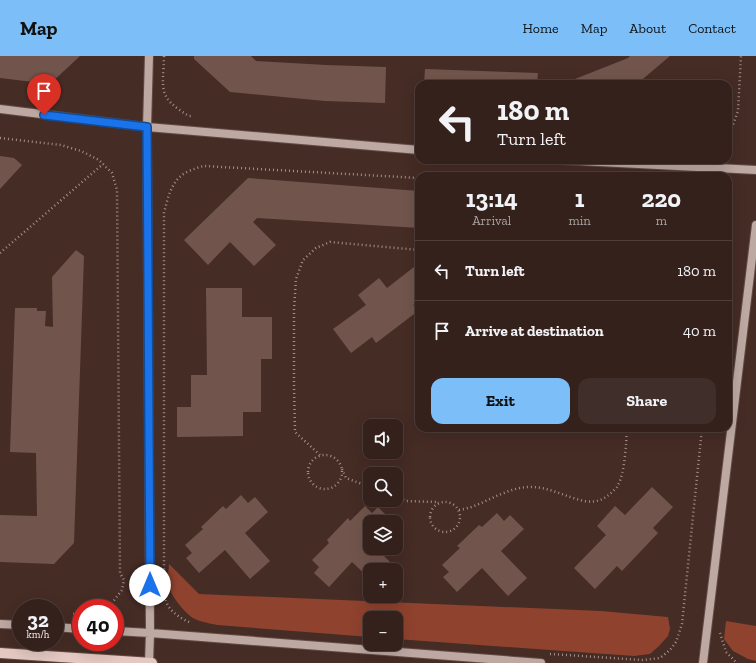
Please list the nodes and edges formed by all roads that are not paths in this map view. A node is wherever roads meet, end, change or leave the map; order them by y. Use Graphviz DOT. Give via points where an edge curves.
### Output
graph roads {
  1 [pos="149,56"];
  2 [pos="0,109"];
  3 [pos="147,127"];
  4 [pos="415,150"];
  5 [pos="638,164"];
  6 [pos="756,170"];
  7 [pos="756,225"];
  8 [pos="732,423"];
  9 [pos="731,432"];
  10 [pos="0,624"];
  11 [pos="12,625"];
  12 [pos="124,631"];
  13 [pos="150,632"];
  14 [pos="0,653"];
  15 [pos="150,663"];
  16 [pos="541,663"];
  17 [pos="703,663"];
  1 -- 3 [label="street"];
  2 -- 3 [label="street"];
  3 -- 4 [label="street"];
  3 -- 13 [label="street"];
  5 -- 6 [label="street"];
  7 -- 8 [label="street"];
  9 -- 17 [label="street"];
  10 -- 11 [label="street"];
  12 -- 13 [label="street"];
  13 -- 15 [label="street"];
  13 -- 16 [label="street"];
  14 -- 15 [label="main road"];
}
